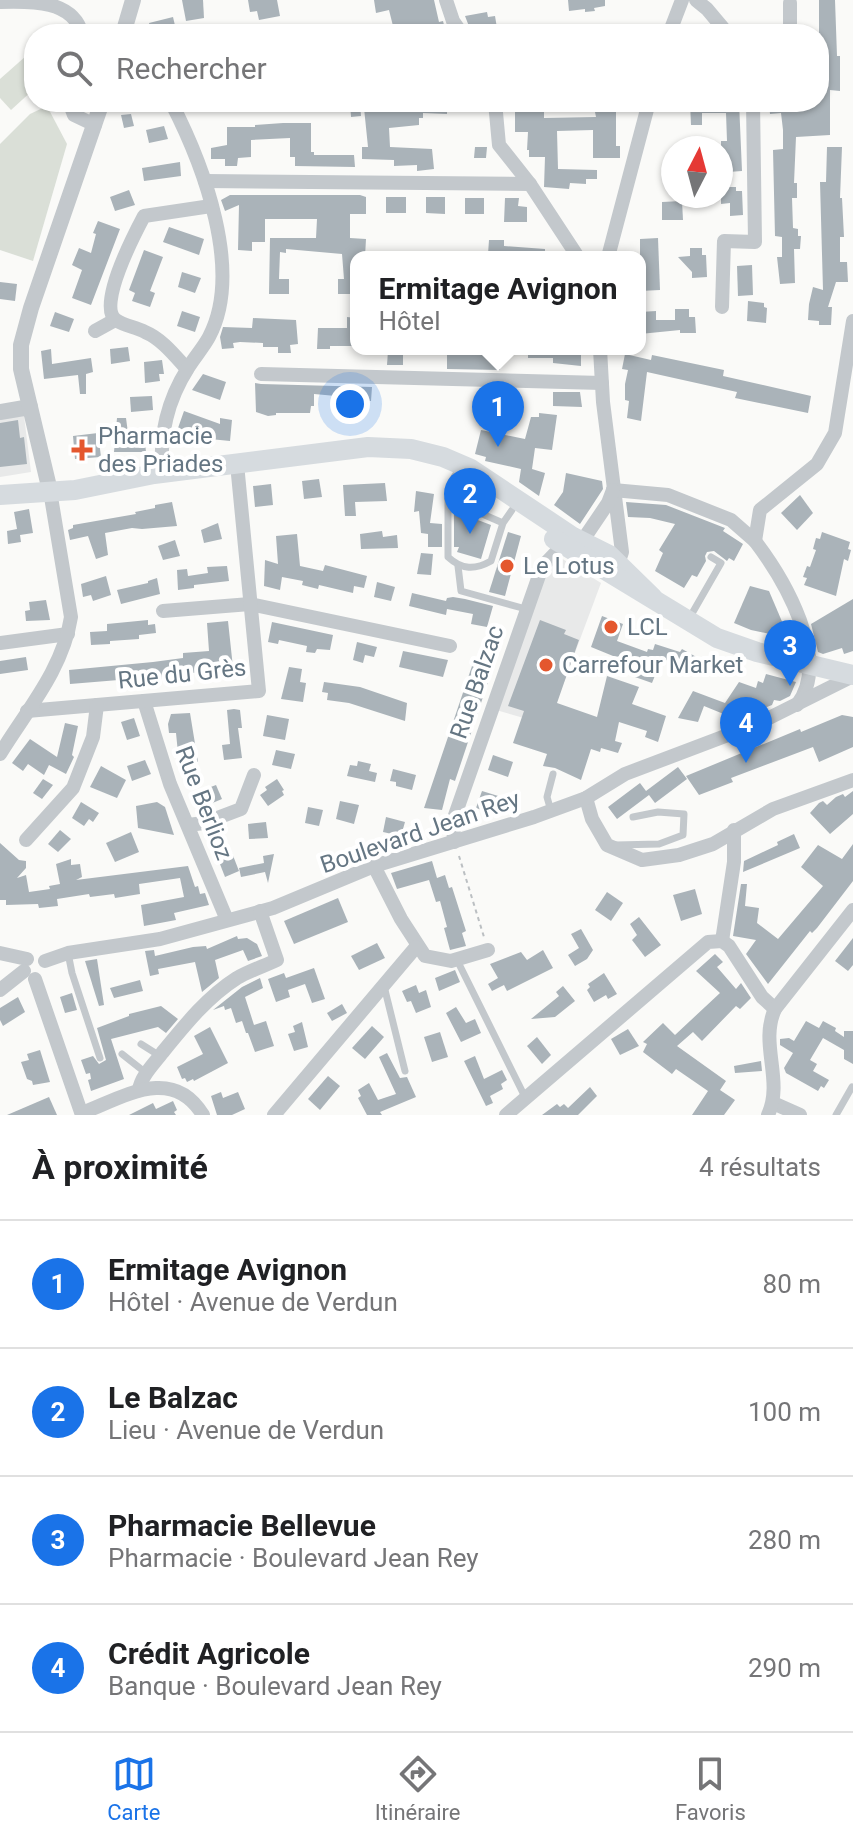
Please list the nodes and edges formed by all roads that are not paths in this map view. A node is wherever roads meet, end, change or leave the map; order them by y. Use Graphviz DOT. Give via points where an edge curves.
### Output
graph roads {
  1 [pos="133,0"];
  2 [pos="446,0"];
  3 [pos="682,0"];
  4 [pos="696,0"];
  5 [pos="0,2"];
  6 [pos="790,3"];
  7 [pos="78,24"];
  8 [pos="128,24"];
  9 [pos="455,24"];
  10 [pos="673,24"];
  11 [pos="720,24"];
  12 [pos="790,24"];
  13 [pos="73,112"];
  14 [pos="99,112"];
  15 [pos="175,112"];
  16 [pos="496,112"];
  17 [pos="646,112"];
  18 [pos="753,112"];
  19 [pos="95,125"];
  20 [pos="205,181"];
  21 [pos="530,184"];
  22 [pos="211,206"];
  23 [pos="574,251"];
  24 [pos="610,251"];
  25 [pos="722,307"];
  26 [pos="115,320"];
  27 [pos="853,321"];
  28 [pos="95,331"];
  29 [pos="600,355"];
  30 [pos="187,369"];
  31 [pos="261,374"];
  32 [pos="602,383"];
  33 [pos="30,407"];
  34 [pos="0,412"];
  35 [pos="237,464"];
  36 [pos="459,468"];
  37 [pos="158,474"];
  38 [pos="0,483"];
  39 [pos="48,485"];
  40 [pos="613,490"];
  41 [pos="0,495"];
  42 [pos="448,499"];
  43 [pos="507,517"];
  44 [pos="755,541"];
  45 [pos="572,543"];
  46 [pos="711,557"];
  47 [pos="609,565"];
  48 [pos="458,566"];
  49 [pos="250,604"];
  50 [pos="526,609"];
  51 [pos="163,611"];
  52 [pos="688,621"];
  53 [pos="68,634"];
  54 [pos="0,643"];
  55 [pos="450,646"];
  56 [pos="812,666"];
  57 [pos="853,676"];
  58 [pos="144,701"];
  59 [pos="97,705"];
  60 [pos="797,705"];
  61 [pos="27,711"];
  62 [pos="0,754"];
  63 [pos="553,774"];
  64 [pos="254,775"];
  65 [pos="853,780"];
  66 [pos="586,798"];
  67 [pos="551,811"];
  68 [pos="633,817"];
  69 [pos="188,825"];
  70 [pos="734,830"];
  71 [pos="26,840"];
  72 [pos="454,842"];
  73 [pos="607,845"];
  74 [pos="374,866"];
  75 [pos="853,910"];
  76 [pos="260,911"];
  77 [pos="227,920"];
  78 [pos="722,941"];
  79 [pos="416,947"];
  80 [pos="488,950"];
  81 [pos="0,953"];
  82 [pos="68,953"];
  83 [pos="457,960"];
  84 [pos="29,970"];
  85 [pos="384,986"];
  86 [pos="0,990"];
  87 [pos="775,1009"];
  88 [pos="141,1044"];
  89 [pos="122,1054"];
  90 [pos="160,1056"];
  91 [pos="100,1058"];
  92 [pos="405,1071"];
  93 [pos="147,1073"];
  94 [pos="852,1087"];
  95 [pos="139,1090"];
  96 [pos="526,1098"];
  97 [pos="771,1109"];
  98 [pos="82,1114"];
  99 [pos="203,1115"];
  100 [pos="274,1115"];
  101 [pos="506,1115"];
  102 [pos="800,1115"];
  103 [pos="836,1115"];
  1 -- 8 [label="street"];
  2 -- 9 [label="street"];
  3 -- 10 [label="street"];
  4 -- 11 [label="street"];
  5 -- 7 [label="street" via="61,5"];
  6 -- 12 [label="street"];
  13 -- 19 [label="street"];
  14 -- 19 [label="street"];
  15 -- 20 [label="street"];
  16 -- 21 [label="street" via="499,145"];
  17 -- 24 [label="street"];
  18 -- 25 [label="street" via="755,242 724,241"];
  19 -- 33 [label="street" via="24,332 21,369"];
  20 -- 21 [label="street"];
  20 -- 22 [label="street"];
  21 -- 23 [label="street"];
  22 -- 26 [label="street" via="144,216 124,255 110,303"];
  22 -- 30 [label="street" via="224,273 221,300 210,336"];
  26 -- 28 [label="street"];
  26 -- 30 [label="street" via="148,333"];
  27 -- 44 [label="street" via="835,433 817,464 760,510"];
  29 -- 32 [label="street"];
  30 -- 37 [label="street" via="169,402"];
  31 -- 32 [label="street"];
  32 -- 40 [label="street"];
  33 -- 34 [label="street"];
  33 -- 39 [label="street"];
  35 -- 36 [label="main road" via="368,447 411,449"];
  35 -- 37 [label="main road"];
  35 -- 49 [label="street, Rue du Grès"];
  36 -- 42 [label="lane"];
  36 -- 43 [label="main road"];
  36 -- 45 [label="main road"];
  37 -- 39 [label="main road" via="114,471"];
  38 -- 39 [label="main road"];
  39 -- 41 [label="main road"];
  39 -- 53 [label="street" via="71,617"];
  40 -- 44 [label="street" via="668,495 731,520"];
  40 -- 45 [label="street, Rue Balzac"];
  40 -- 47 [label="street" via="622,552"];
  42 -- 43 [label="lane"];
  42 -- 48 [label="lane" via="448,557"];
  43 -- 45 [label="main road"];
  43 -- 48 [label="lane" via="491,561 479,568"];
  44 -- 56 [label="street" via="776,568"];
  45 -- 47 [label="main road" via="600,549"];
  45 -- 50 [label="street, Rue Balzac" via="542,567"];
  46 -- 52 [label="lane" via="721,563"];
  47 -- 52 [label="main road"];
  48 -- 50 [label="lane" via="461,591"];
  49 -- 51 [label="street"];
  49 -- 55 [label="street"];
  49 -- 58 [label="street, Rue du Grès" via="259,691"];
  50 -- 72 [label="street, Rue Balzac" via="453,821"];
  52 -- 56 [label="main road" via="717,638"];
  53 -- 54 [label="street"];
  53 -- 61 [label="street" via="52,673"];
  56 -- 57 [label="main road"];
  56 -- 60 [label="street" via="808,690"];
  57 -- 60 [label="street, Boulevard Jean Rey"];
  58 -- 59 [label="street, Rue du Grès"];
  58 -- 69 [label="street, Rue Berlioz"];
  59 -- 61 [label="street, Rue du Grès"];
  59 -- 71 [label="street" via="93,737 73,788"];
  60 -- 66 [label="street, Boulevard Jean Rey" via="625,774"];
  61 -- 62 [label="street"];
  63 -- 67 [label="lane" via="547,797"];
  64 -- 69 [label="street" via="241,809"];
  65 -- 70 [label="street" via="773,809"];
  66 -- 67 [label="street, Boulevard Jean Rey"];
  66 -- 73 [label="street"];
  67 -- 72 [label="street, Boulevard Jean Rey"];
  68 -- 73 [label="lane" via="684,814 683,835 659,844"];
  69 -- 77 [label="street, Rue Berlioz"];
  70 -- 73 [label="street" via="713,844 642,860"];
  70 -- 78 [label="street"];
  72 -- 74 [label="street, Boulevard Jean Rey"];
  74 -- 76 [label="street, Boulevard Jean Rey"];
  74 -- 79 [label="street"];
  75 -- 87 [label="street"];
  76 -- 77 [label="street, Boulevard Jean Rey"];
  76 -- 90 [label="street" via="277,960 215,995"];
  77 -- 82 [label="street, Boulevard Jean Rey" via="160,939"];
  78 -- 87 [label="street"];
  78 -- 96 [label="street" via="699,947"];
  79 -- 83 [label="street" via="425,956"];
  79 -- 85 [label="street"];
  80 -- 83 [label="street"];
  81 -- 84 [label="street"];
  82 -- 84 [label="street, Boulevard Jean Rey" via="45,961 37,956"];
  82 -- 91 [label="lane"];
  83 -- 96 [label="lane"];
  84 -- 86 [label="street"];
  84 -- 98 [label="street"];
  85 -- 92 [label="lane"];
  85 -- 100 [label="street"];
  87 -- 97 [label="street" via="768,1031"];
  88 -- 90 [label="lane"];
  89 -- 93 [label="lane"];
  90 -- 93 [label="street"];
  93 -- 95 [label="street"];
  94 -- 103 [label="lane"];
  95 -- 98 [label="street"];
  95 -- 99 [label="street" via="180,1093"];
  96 -- 101 [label="street"];
  97 -- 102 [label="street"];
}
